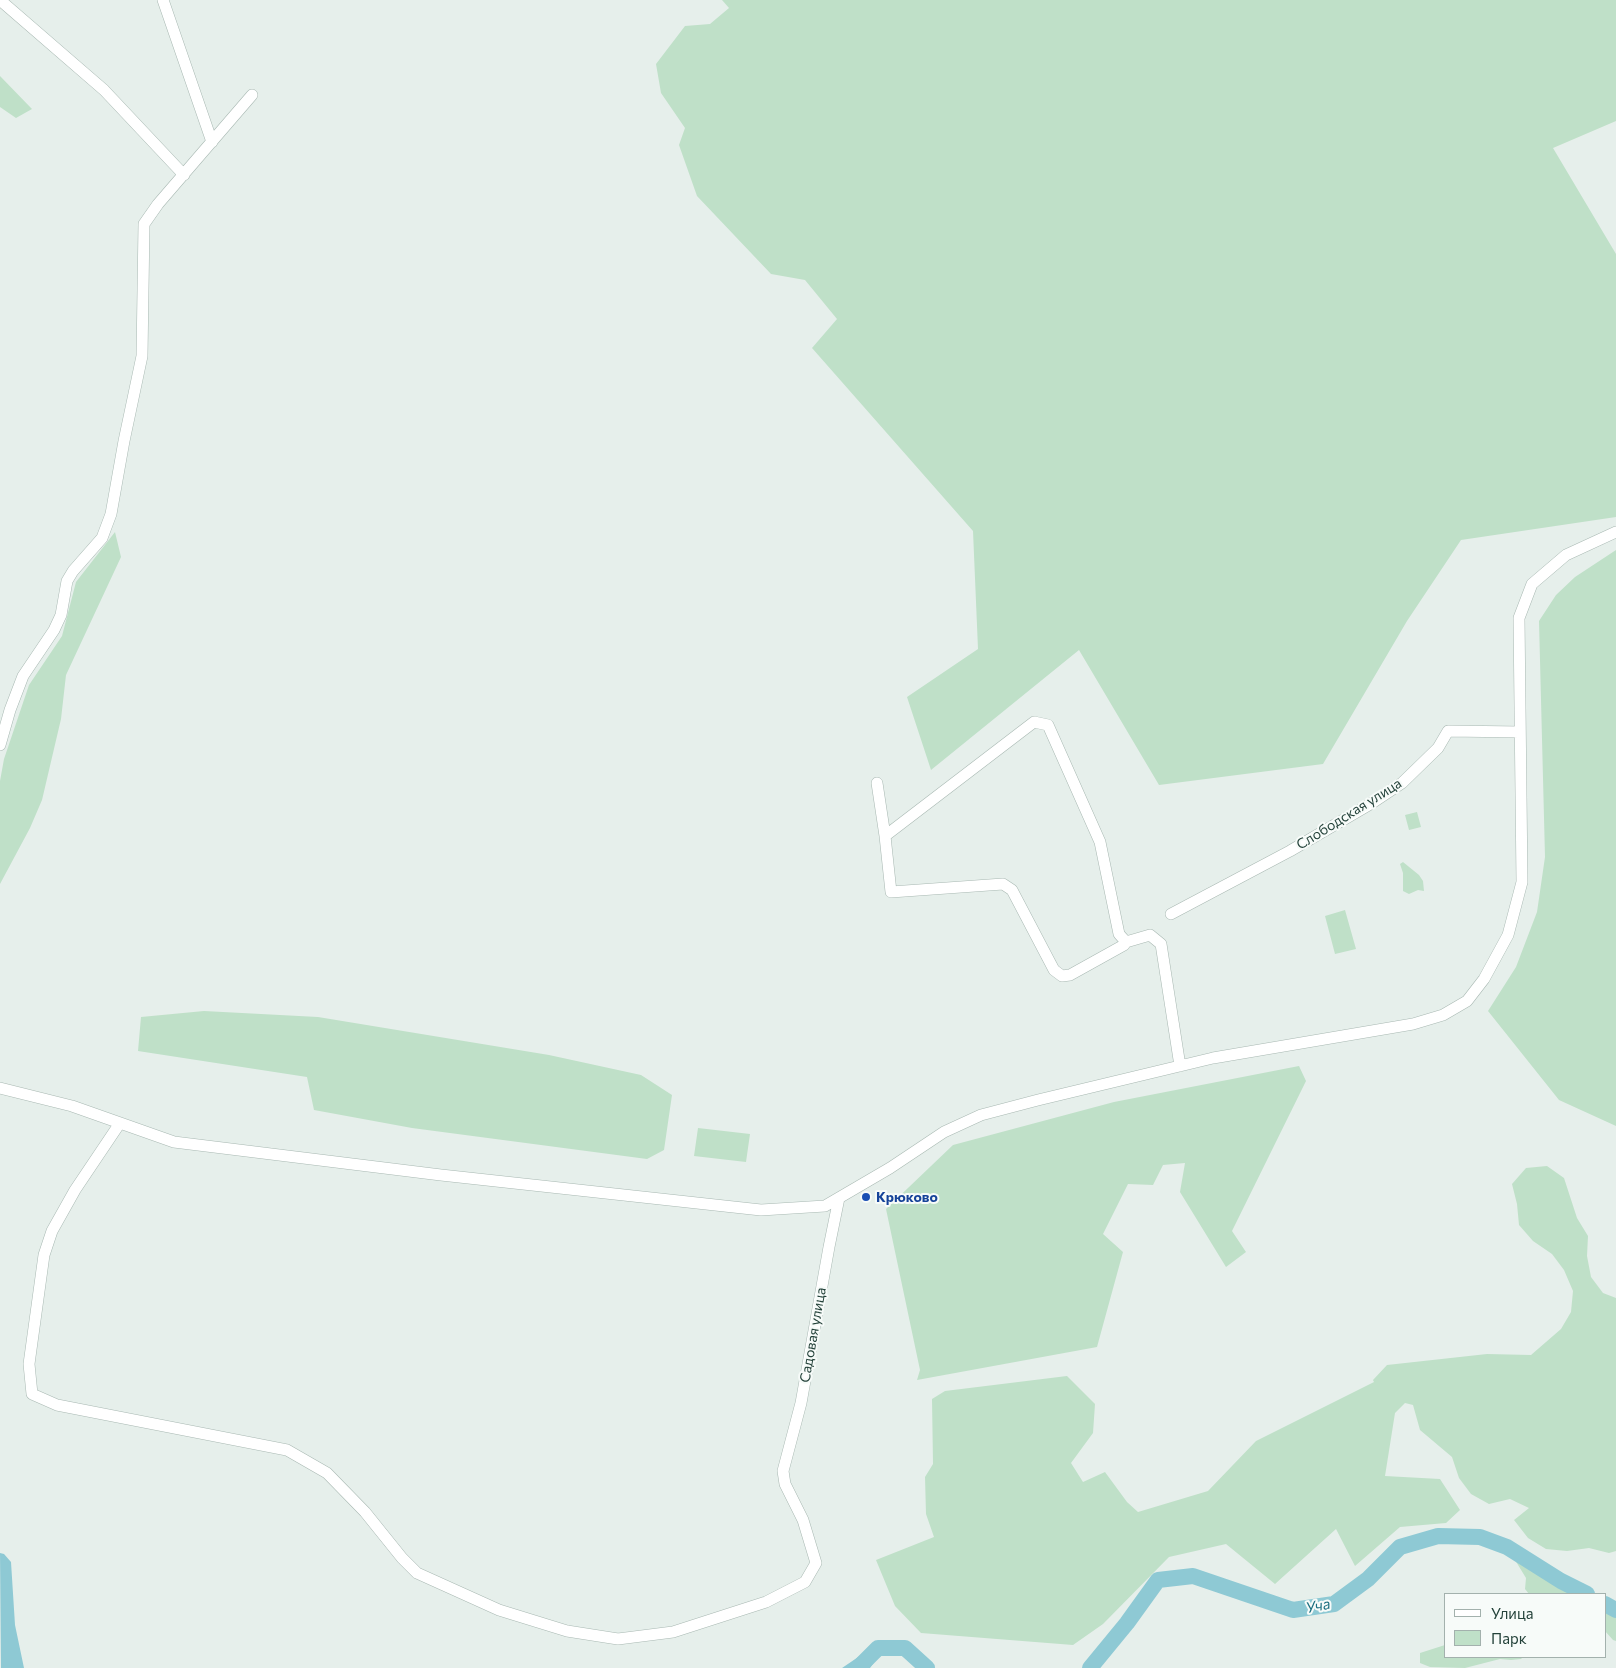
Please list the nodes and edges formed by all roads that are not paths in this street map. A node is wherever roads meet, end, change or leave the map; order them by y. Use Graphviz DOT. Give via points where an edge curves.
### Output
graph roads {
  1 [pos="0,0"];
  2 [pos="163,0"];
  3 [pos="252,96"];
  4 [pos="212,142"];
  5 [pos="184,174"];
  6 [pos="1616,532"];
  7 [pos="1520,732"];
  8 [pos="0,746"];
  9 [pos="877,783"];
  10 [pos="885,836"];
  11 [pos="1171,914"];
  12 [pos="1126,942"];
  13 [pos="1180,1066"];
  14 [pos="0,1088"];
  15 [pos="120,1123"];
  16 [pos="839,1198"];
  1 -- 5 [label="street" via="104,90"];
  2 -- 4 [label="street"];
  3 -- 4 [label="street"];
  4 -- 5 [label="street"];
  5 -- 8 [label="street" via="144,224 142,356 111,514 102,538 68,581 61,615 23,676"];
  6 -- 7 [label="street" via="1566,555 1532,584 1519,618"];
  7 -- 11 [label="street, Слободская улица" via="1448,731 1438,748 1402,783 1305,842"];
  7 -- 13 [label="street" via="1522,882 1508,935 1484,979 1467,1001 1443,1015 1413,1024"];
  9 -- 10 [label="street"];
  10 -- 12 [label="street" via="891,892 1003,884 1012,890 1054,970 1062,976 1070,975"];
  10 -- 12 [label="street" via="1034,722 1048,725 1100,842 1119,934"];
  12 -- 13 [label="street" via="1150,935 1161,944"];
  13 -- 16 [label="street" via="981,1115 944,1132"];
  14 -- 15 [label="street" via="72,1106"];
  15 -- 16 [label="street" via="174,1142 761,1210 825,1206"];
  15 -- 16 [label="street, Садовая улица" via="75,1190 52,1231 44,1255 29,1364 32,1394 57,1405 287,1450 327,1473 417,1573 499,1610 567,1631 618,1639 673,1632 766,1602 805,1582 816,1563 803,1520 785,1484 783,1471 801,1403"];
}
